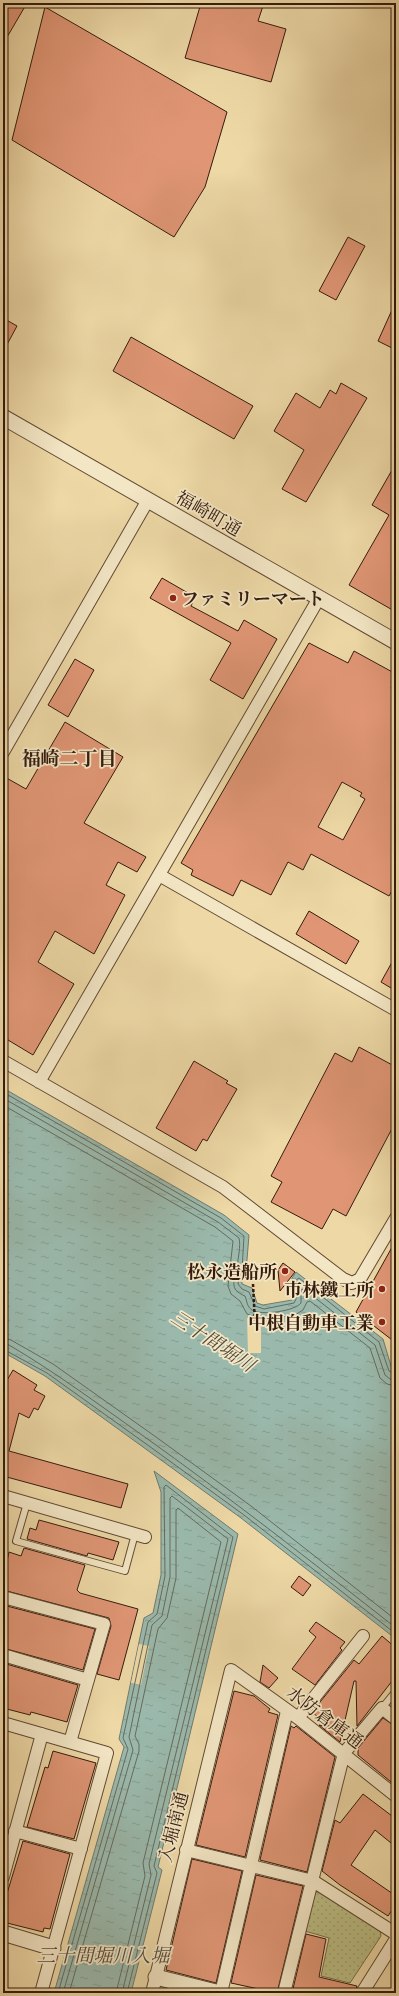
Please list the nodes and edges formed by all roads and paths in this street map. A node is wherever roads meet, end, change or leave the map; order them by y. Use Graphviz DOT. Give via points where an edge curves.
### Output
graph roads {
  1 [pos="3,417"];
  2 [pos="148,500"];
  3 [pos="319,598"];
  4 [pos="396,642"];
  5 [pos="3,752"];
  6 [pos="158,874"];
  7 [pos="396,1010"];
  8 [pos="3,1061"];
  9 [pos="39,1082"];
  10 [pos="396,1218"];
  11 [pos="392,1234"];
  12 [pos="253,1284"];
  13 [pos="255,1323"];
  14 [pos="3,1496"];
  15 [pos="27,1503"];
  16 [pos="140,1536"];
  17 [pos="3,1597"];
  18 [pos="363,1636"];
  19 [pos="3,1655"];
  20 [pos="231,1670"];
  21 [pos="88,1680"];
  22 [pos="396,1691"];
  23 [pos="382,1708"];
  24 [pos="288,1711"];
  25 [pos="298,1718"];
  26 [pos="396,1719"];
  27 [pos="3,1723"];
  28 [pos="42,1734"];
  29 [pos="70,1742"];
  30 [pos="344,1753"];
  31 [pos="396,1796"];
  32 [pos="15,1831"];
  33 [pos="81,1849"];
  34 [pos="186,1850"];
  35 [pos="250,1867"];
  36 [pos="3,1877"];
  37 [pos="313,1881"];
  38 [pos="3,1933"];
  39 [pos="396,1934"];
  40 [pos="396,1939"];
  41 [pos="53,1948"];
  42 [pos="156,1977"];
  43 [pos="41,1993"];
  44 [pos="152,1993"];
  45 [pos="220,1993"];
  46 [pos="284,1993"];
  47 [pos="362,1993"];
  1 -- 2 [label="street, 福崎町通"];
  2 -- 3 [label="street, 福崎町通"];
  2 -- 5 [label="street"];
  3 -- 4 [label="street, 福崎町通"];
  3 -- 6 [label="street"];
  6 -- 7 [label="street"];
  6 -- 9 [label="street"];
  8 -- 9 [label="street"];
  9 -- 11 [label="street" via="223,1187 343,1279 352,1283 360,1279"];
  10 -- 11 [label="street"];
  12 -- 13 [label="path"];
  14 -- 15 [label="street"];
  15 -- 16 [label="street"];
  15 -- 16 [label="lane" via="16,1541 125,1571"];
  17 -- 21 [label="street" via="104,1624"];
  18 -- 25 [label="street"];
  19 -- 21 [label="street"];
  20 -- 24 [label="street, 水防倉庫通"];
  20 -- 34 [label="street, 入堀南通"];
  21 -- 29 [label="street"];
  22 -- 23 [label="lane"];
  23 -- 26 [label="street"];
  23 -- 30 [label="street"];
  24 -- 25 [label="street, 水防倉庫通"];
  24 -- 35 [label="street"];
  25 -- 30 [label="street, 水防倉庫通"];
  27 -- 28 [label="street"];
  28 -- 29 [label="street"];
  28 -- 32 [label="street"];
  29 -- 33 [label="street" via="108,1753"];
  30 -- 31 [label="street, 水防倉庫通"];
  30 -- 37 [label="street"];
  32 -- 33 [label="street"];
  32 -- 36 [label="street"];
  33 -- 41 [label="street"];
  34 -- 35 [label="street"];
  34 -- 42 [label="street, 入堀南通"];
  35 -- 37 [label="street"];
  35 -- 45 [label="street"];
  37 -- 39 [label="street"];
  37 -- 46 [label="street"];
  38 -- 41 [label="street"];
  40 -- 47 [label="street"];
  41 -- 43 [label="street"];
  42 -- 44 [label="street, 入堀南通"];
  42 -- 45 [label="street"];
}
